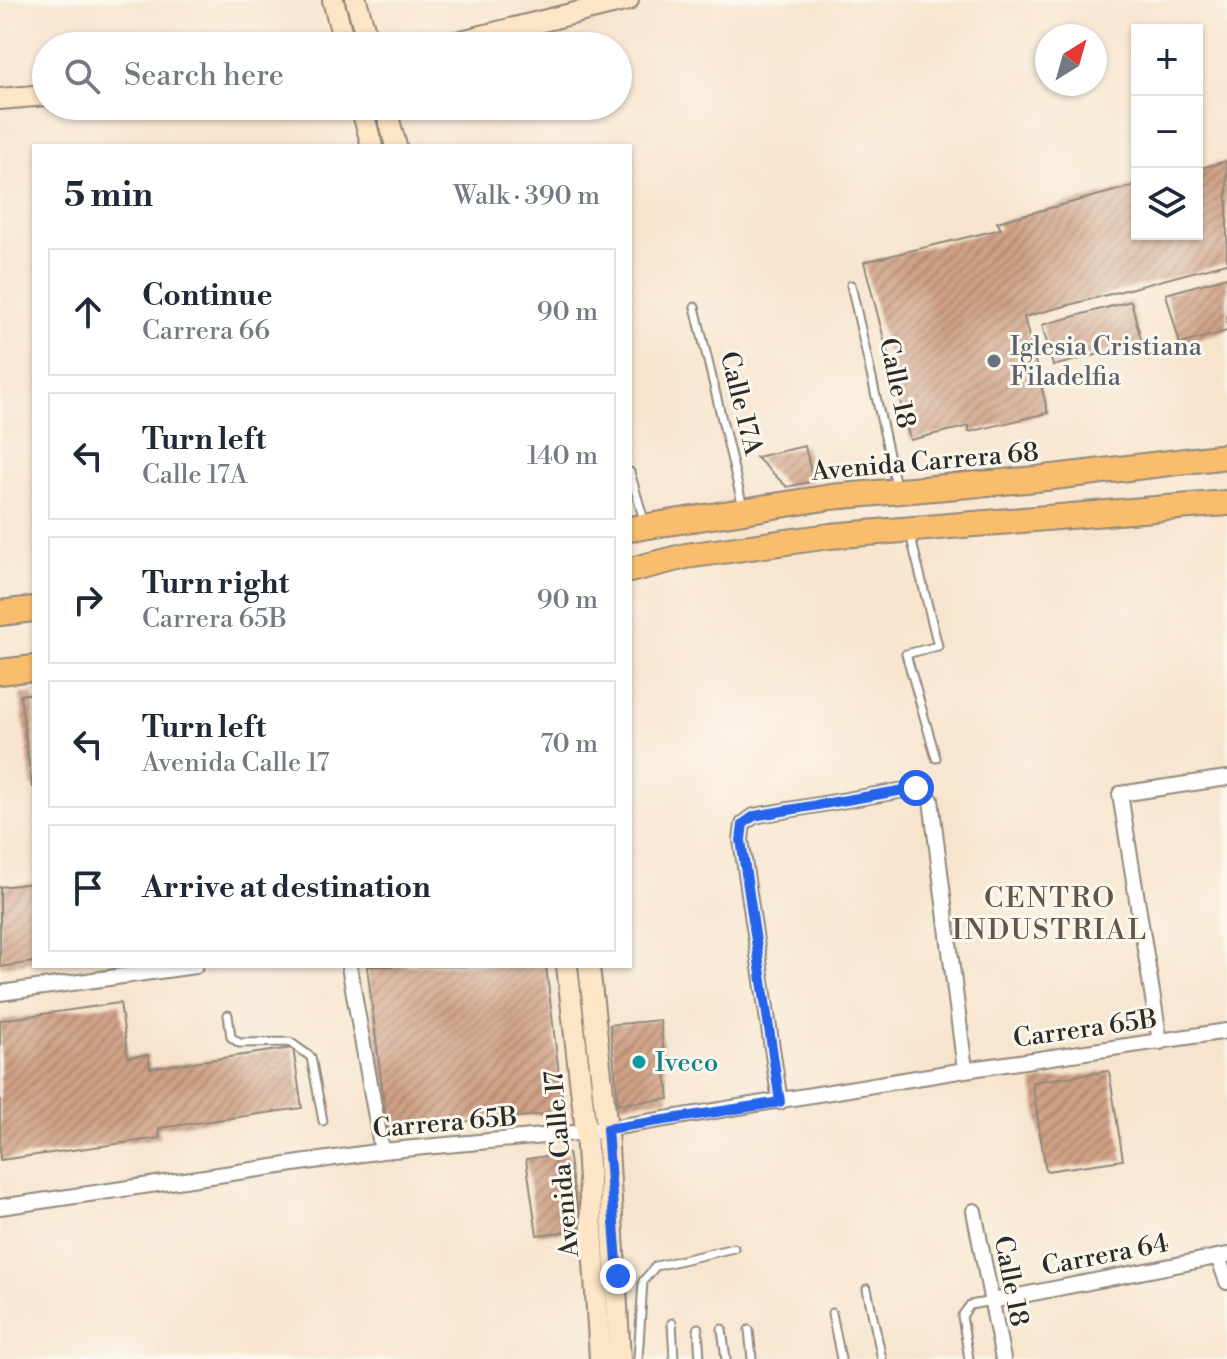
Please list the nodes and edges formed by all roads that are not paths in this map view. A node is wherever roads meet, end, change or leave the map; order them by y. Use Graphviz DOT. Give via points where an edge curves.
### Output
graph roads {
  1 [pos="333,0"];
  2 [pos="356,0"];
  3 [pos="628,0"];
  4 [pos="341,32"];
  5 [pos="365,32"];
  6 [pos="498,32"];
  7 [pos="32,96"];
  8 [pos="0,99"];
  9 [pos="365,120"];
  10 [pos="389,120"];
  11 [pos="371,144"];
  12 [pos="395,144"];
  13 [pos="851,285"];
  14 [pos="695,307"];
  15 [pos="1227,456"];
  16 [pos="632,486"];
  17 [pos="897,490"];
  18 [pos="1227,503"];
  19 [pos="743,510"];
  20 [pos="638,528"];
  21 [pos="909,528"];
  22 [pos="632,570"];
  23 [pos="32,609"];
  24 [pos="0,613"];
  25 [pos="32,668"];
  26 [pos="0,672"];
  27 [pos="936,758"];
  28 [pos="1227,778"];
  29 [pos="181,968"];
  30 [pos="349,968"];
  31 [pos="567,968"];
  32 [pos="589,968"];
  33 [pos="0,993"];
  34 [pos="228,1015"];
  35 [pos="1227,1031"];
  36 [pos="1160,1042"];
  37 [pos="965,1070"];
  38 [pos="780,1102"];
  39 [pos="323,1121"];
  40 [pos="607,1129"];
  41 [pos="586,1132"];
  42 [pos="382,1151"];
  43 [pos="0,1207"];
  44 [pos="974,1211"];
  45 [pos="734,1248"];
  46 [pos="1222,1256"];
  47 [pos="1227,1282"];
  48 [pos="867,1289"];
  49 [pos="992,1301"];
  50 [pos="832,1313"];
  51 [pos="672,1323"];
  52 [pos="698,1328"];
  53 [pos="722,1329"];
  54 [pos="749,1330"];
  55 [pos="600,1359"];
  56 [pos="620,1359"];
  57 [pos="638,1359"];
  58 [pos="674,1359"];
  59 [pos="700,1359"];
  60 [pos="726,1359"];
  61 [pos="752,1359"];
  62 [pos="841,1359"];
  63 [pos="882,1359"];
  64 [pos="969,1359"];
  65 [pos="1003,1359"];
  1 -- 4 [label="street"];
  2 -- 5 [label="street"];
  3 -- 6 [label="street"];
  7 -- 8 [label="street"];
  9 -- 11 [label="street"];
  10 -- 12 [label="street"];
  13 -- 17 [label="lane, Calle 18"];
  14 -- 19 [label="lane, Calle 17A"];
  15 -- 17 [label="main road, Avenida Carrera 68"];
  16 -- 20 [label="lane"];
  17 -- 19 [label="main road, Avenida Carrera 68"];
  18 -- 21 [label="main road"];
  19 -- 20 [label="main road, Avenida Carrera 68"];
  21 -- 22 [label="main road" via="743,547"];
  21 -- 27 [label="lane" via="938,646 906,654"];
  23 -- 24 [label="main road"];
  25 -- 26 [label="main road"];
  28 -- 36 [label="street" via="1120,794"];
  29 -- 33 [label="street"];
  30 -- 42 [label="street"];
  31 -- 41 [label="street, Avenida Calle 17"];
  32 -- 40 [label="street, Avenida Calle 17"];
  34 -- 39 [label="lane" via="231,1037 239,1043 290,1042 311,1057"];
  35 -- 36 [label="street, Carrera 65B"];
  36 -- 37 [label="street, Carrera 65B"];
  37 -- 38 [label="street, Carrera 65B"];
  37 -- 38 [label="street" via="931,800 925,792 916,788 754,816 743,824 741,840"];
  38 -- 40 [label="street, Carrera 65B"];
  40 -- 41 [label="street, Carrera 65B"];
  40 -- 56 [label="street, Avenida Calle 17"];
  41 -- 42 [label="street, Carrera 65B"];
  41 -- 55 [label="street, Avenida Calle 17"];
  42 -- 43 [label="street, Carrera 65B"];
  44 -- 49 [label="street, Calle 18"];
  45 -- 57 [label="lane" via="656,1266 643,1281"];
  46 -- 47 [label="street"];
  46 -- 49 [label="street, Carrera 64"];
  48 -- 63 [label="lane"];
  49 -- 64 [label="lane" via="970,1305 962,1316"];
  49 -- 65 [label="street, Calle 18"];
  50 -- 62 [label="lane"];
  51 -- 58 [label="lane"];
  52 -- 59 [label="lane"];
  53 -- 60 [label="lane"];
  54 -- 61 [label="lane"];
}
